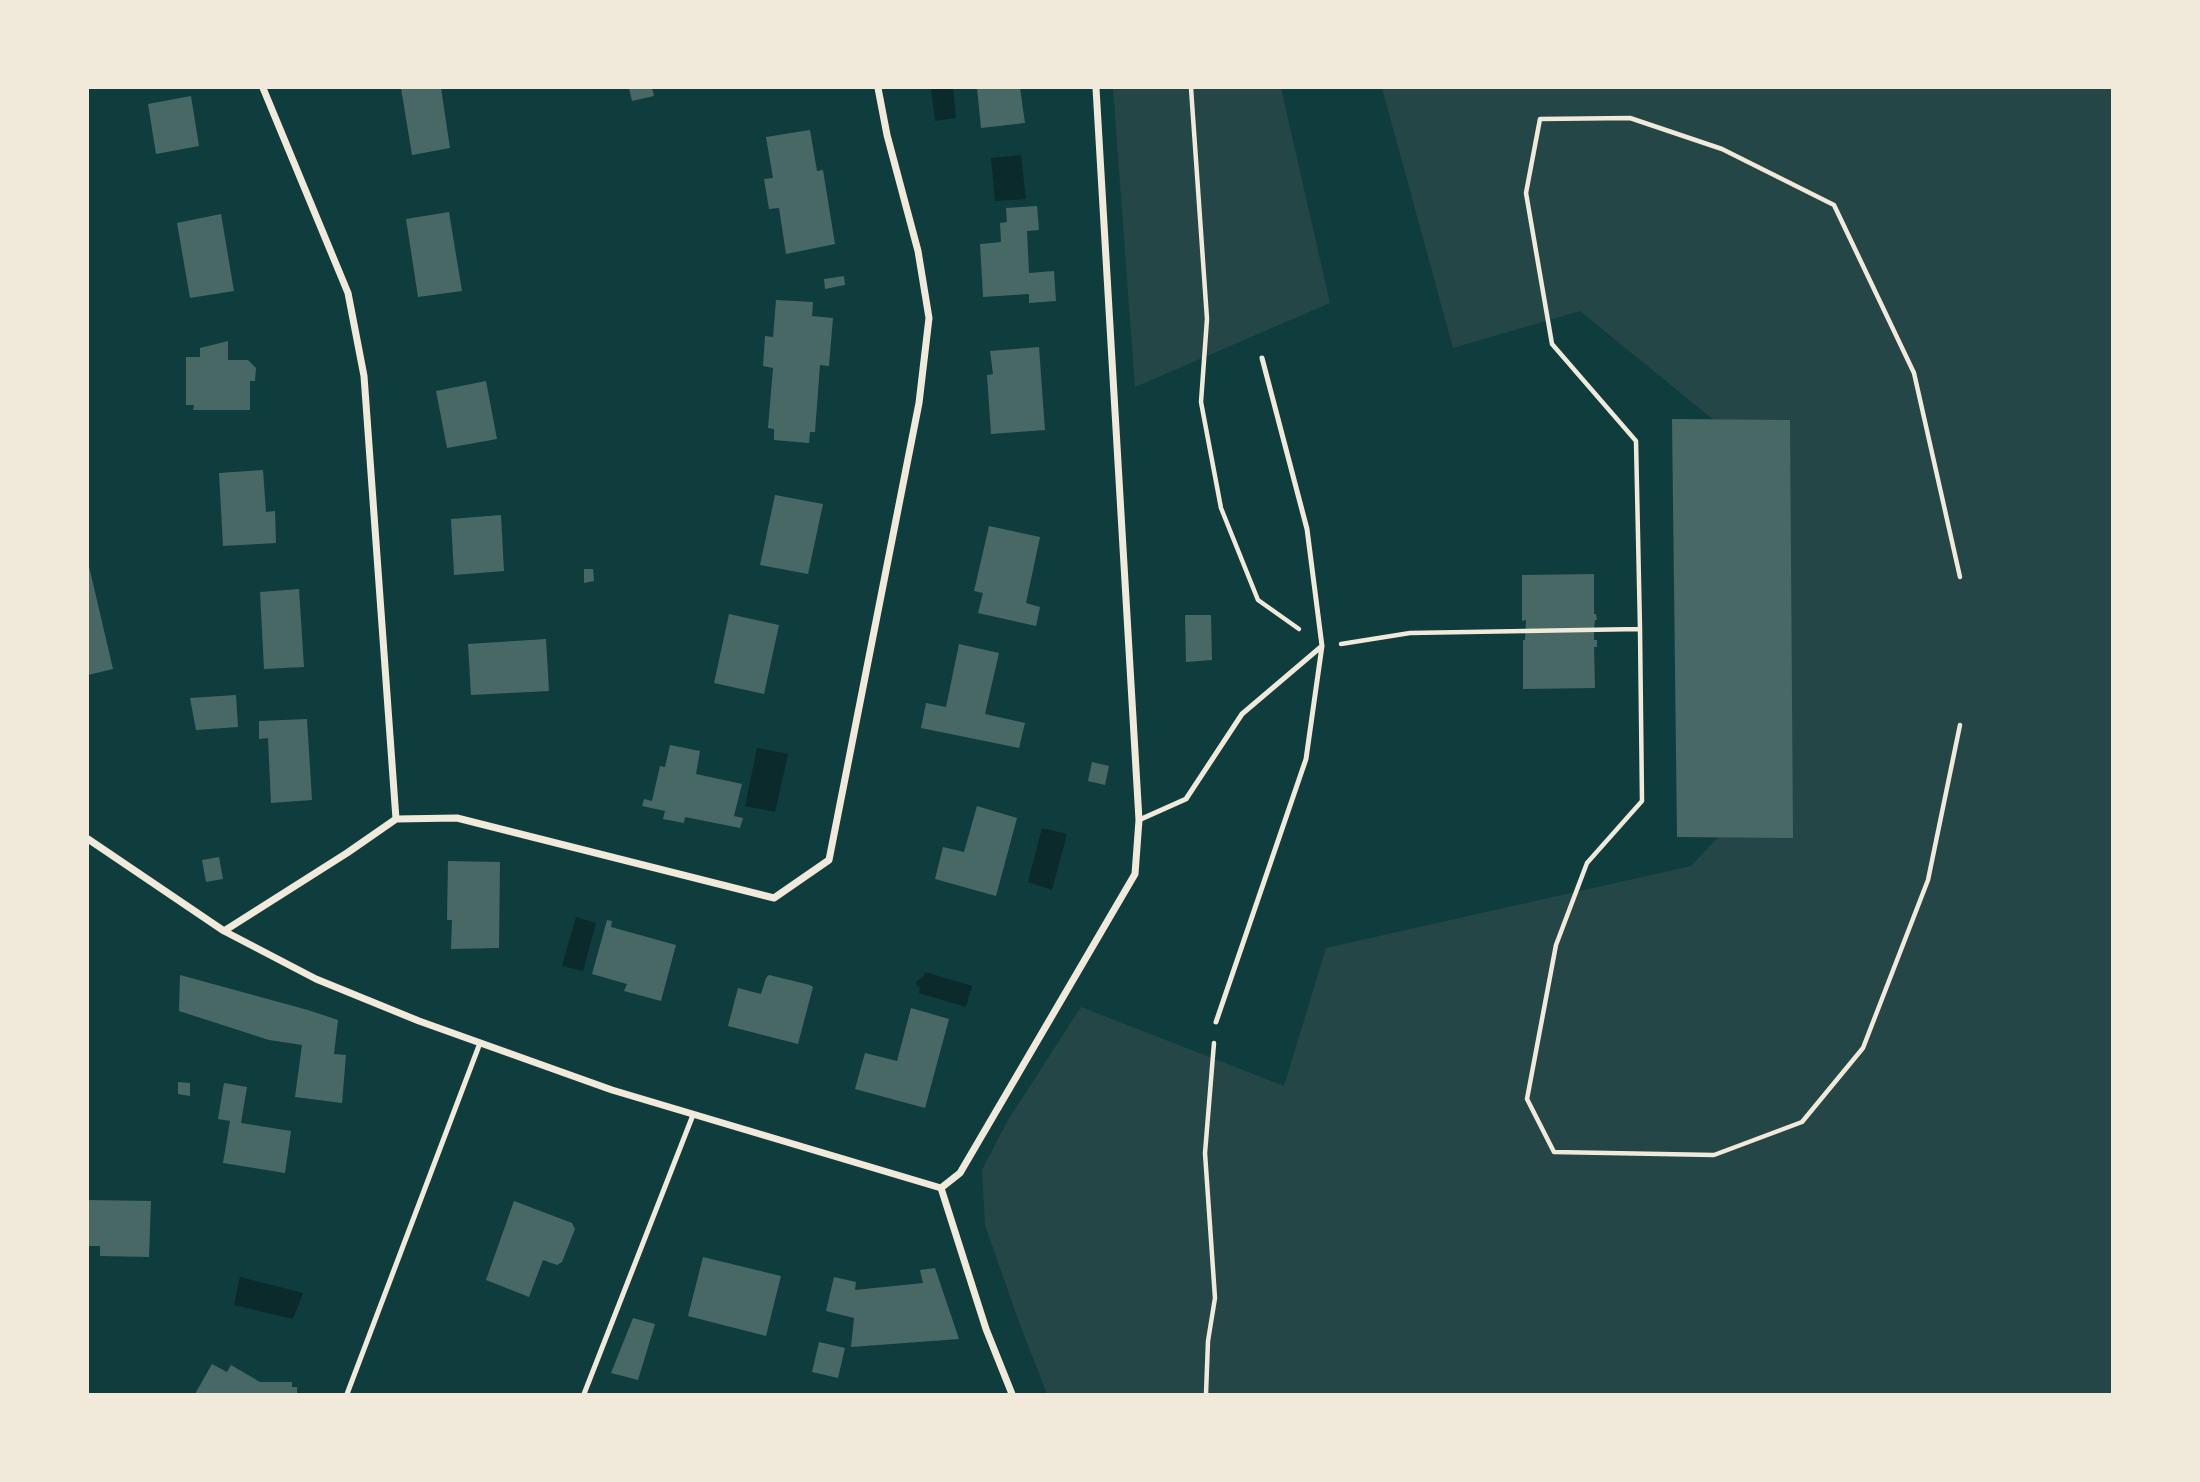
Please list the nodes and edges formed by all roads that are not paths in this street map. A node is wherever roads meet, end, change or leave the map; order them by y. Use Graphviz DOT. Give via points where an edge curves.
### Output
graph roads {
  1 [pos="263,88"];
  2 [pos="878,88"];
  3 [pos="1096,88"];
  4 [pos="1262,358"];
  5 [pos="1322,646"];
  6 [pos="396,819"];
  7 [pos="1139,820"];
  8 [pos="88,839"];
  9 [pos="224,931"];
  10 [pos="1216,1022"];
  11 [pos="481,1042"];
  12 [pos="693,1115"];
  13 [pos="941,1188"];
  14 [pos="347,1395"];
  15 [pos="584,1395"];
  16 [pos="1012,1395"];
  1 -- 6 [label="street" via="348,293 364,376"];
  2 -- 6 [label="street" via="918,251 929,318 919,403 829,860 774,898 457,818"];
  3 -- 7 [label="street"];
  4 -- 5 [label="lane" via="1307,529"];
  5 -- 7 [label="lane" via="1242,714 1186,799"];
  5 -- 10 [label="lane" via="1307,759"];
  6 -- 9 [label="street"];
  7 -- 13 [label="street" via="1135,874 960,1173"];
  8 -- 9 [label="street"];
  9 -- 11 [label="street" via="316,979"];
  11 -- 12 [label="street"];
  11 -- 14 [label="lane"];
  12 -- 13 [label="street"];
  12 -- 15 [label="lane"];
  13 -- 16 [label="street"];
}
